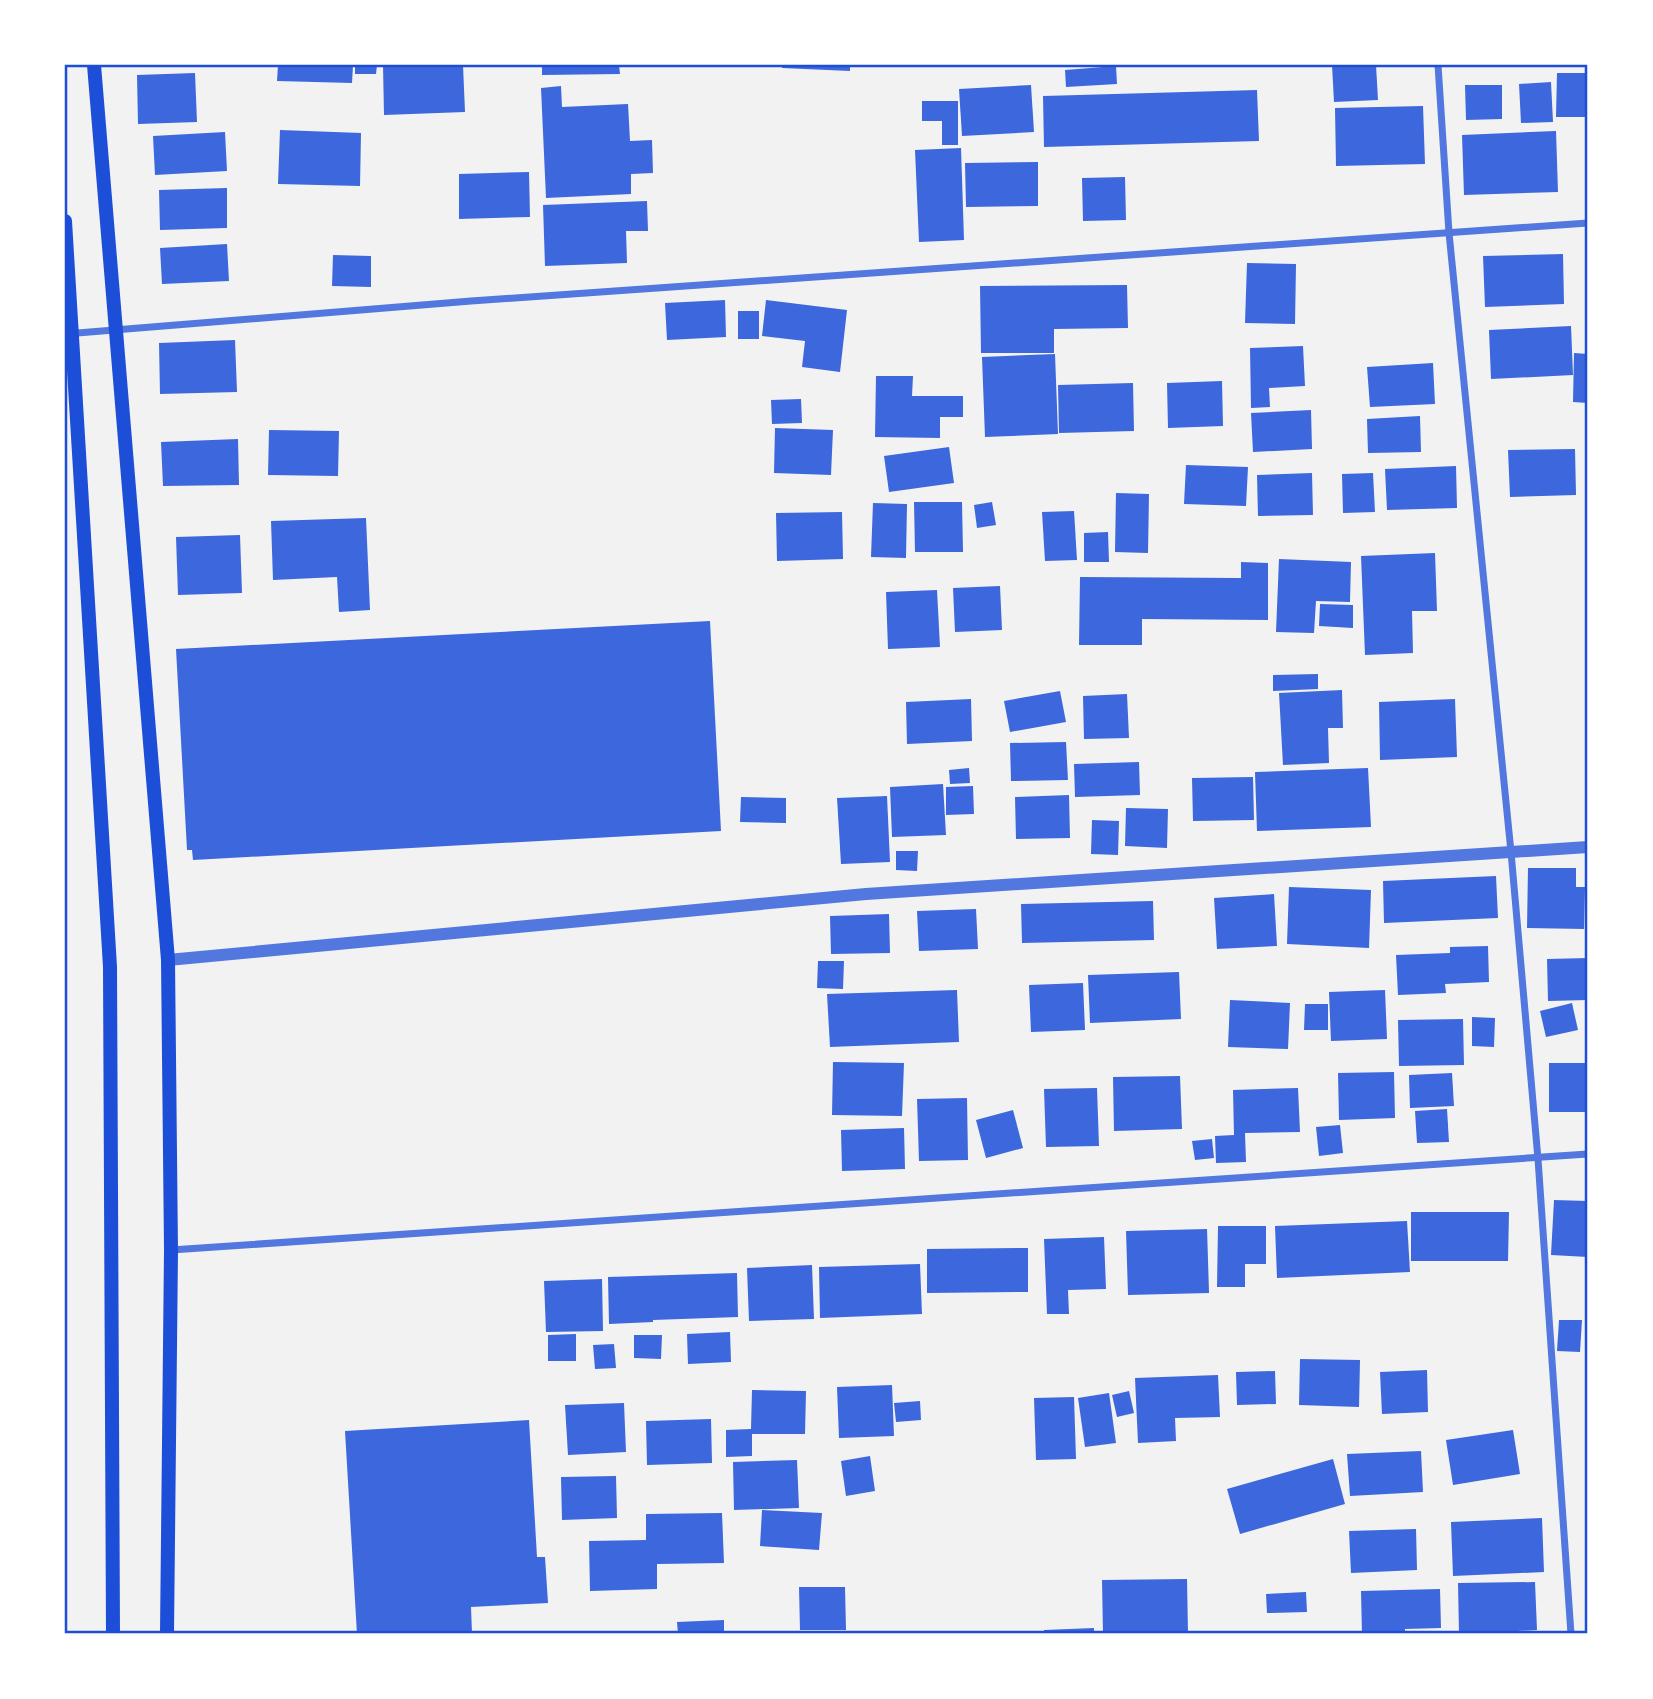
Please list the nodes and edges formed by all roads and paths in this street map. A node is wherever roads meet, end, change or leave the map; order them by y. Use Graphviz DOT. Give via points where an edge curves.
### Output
graph roads {
  1 [pos="94,65"];
  2 [pos="1438,65"];
  3 [pos="65,221"];
  4 [pos="1588,223"];
  5 [pos="1449,233"];
  6 [pos="115,330"];
  7 [pos="69,334"];
  8 [pos="1588,847"];
  9 [pos="1511,852"];
  10 [pos="168,960"];
  11 [pos="1588,1154"];
  12 [pos="1538,1159"];
  13 [pos="171,1250"];
  14 [pos="113,1634"];
  15 [pos="167,1634"];
  16 [pos="1571,1634"];
  1 -- 6 [label="main road"];
  2 -- 5 [label="street"];
  3 -- 7 [label="main road"];
  4 -- 5 [label="street"];
  5 -- 6 [label="street"];
  5 -- 9 [label="street"];
  6 -- 7 [label="street"];
  6 -- 10 [label="main road"];
  7 -- 14 [label="main road" via="110,967"];
  8 -- 9 [label="street"];
  9 -- 10 [label="street" via="866,894"];
  9 -- 12 [label="street"];
  10 -- 13 [label="main road"];
  11 -- 12 [label="street"];
  12 -- 13 [label="street"];
  12 -- 16 [label="street"];
  13 -- 15 [label="main road"];
}
